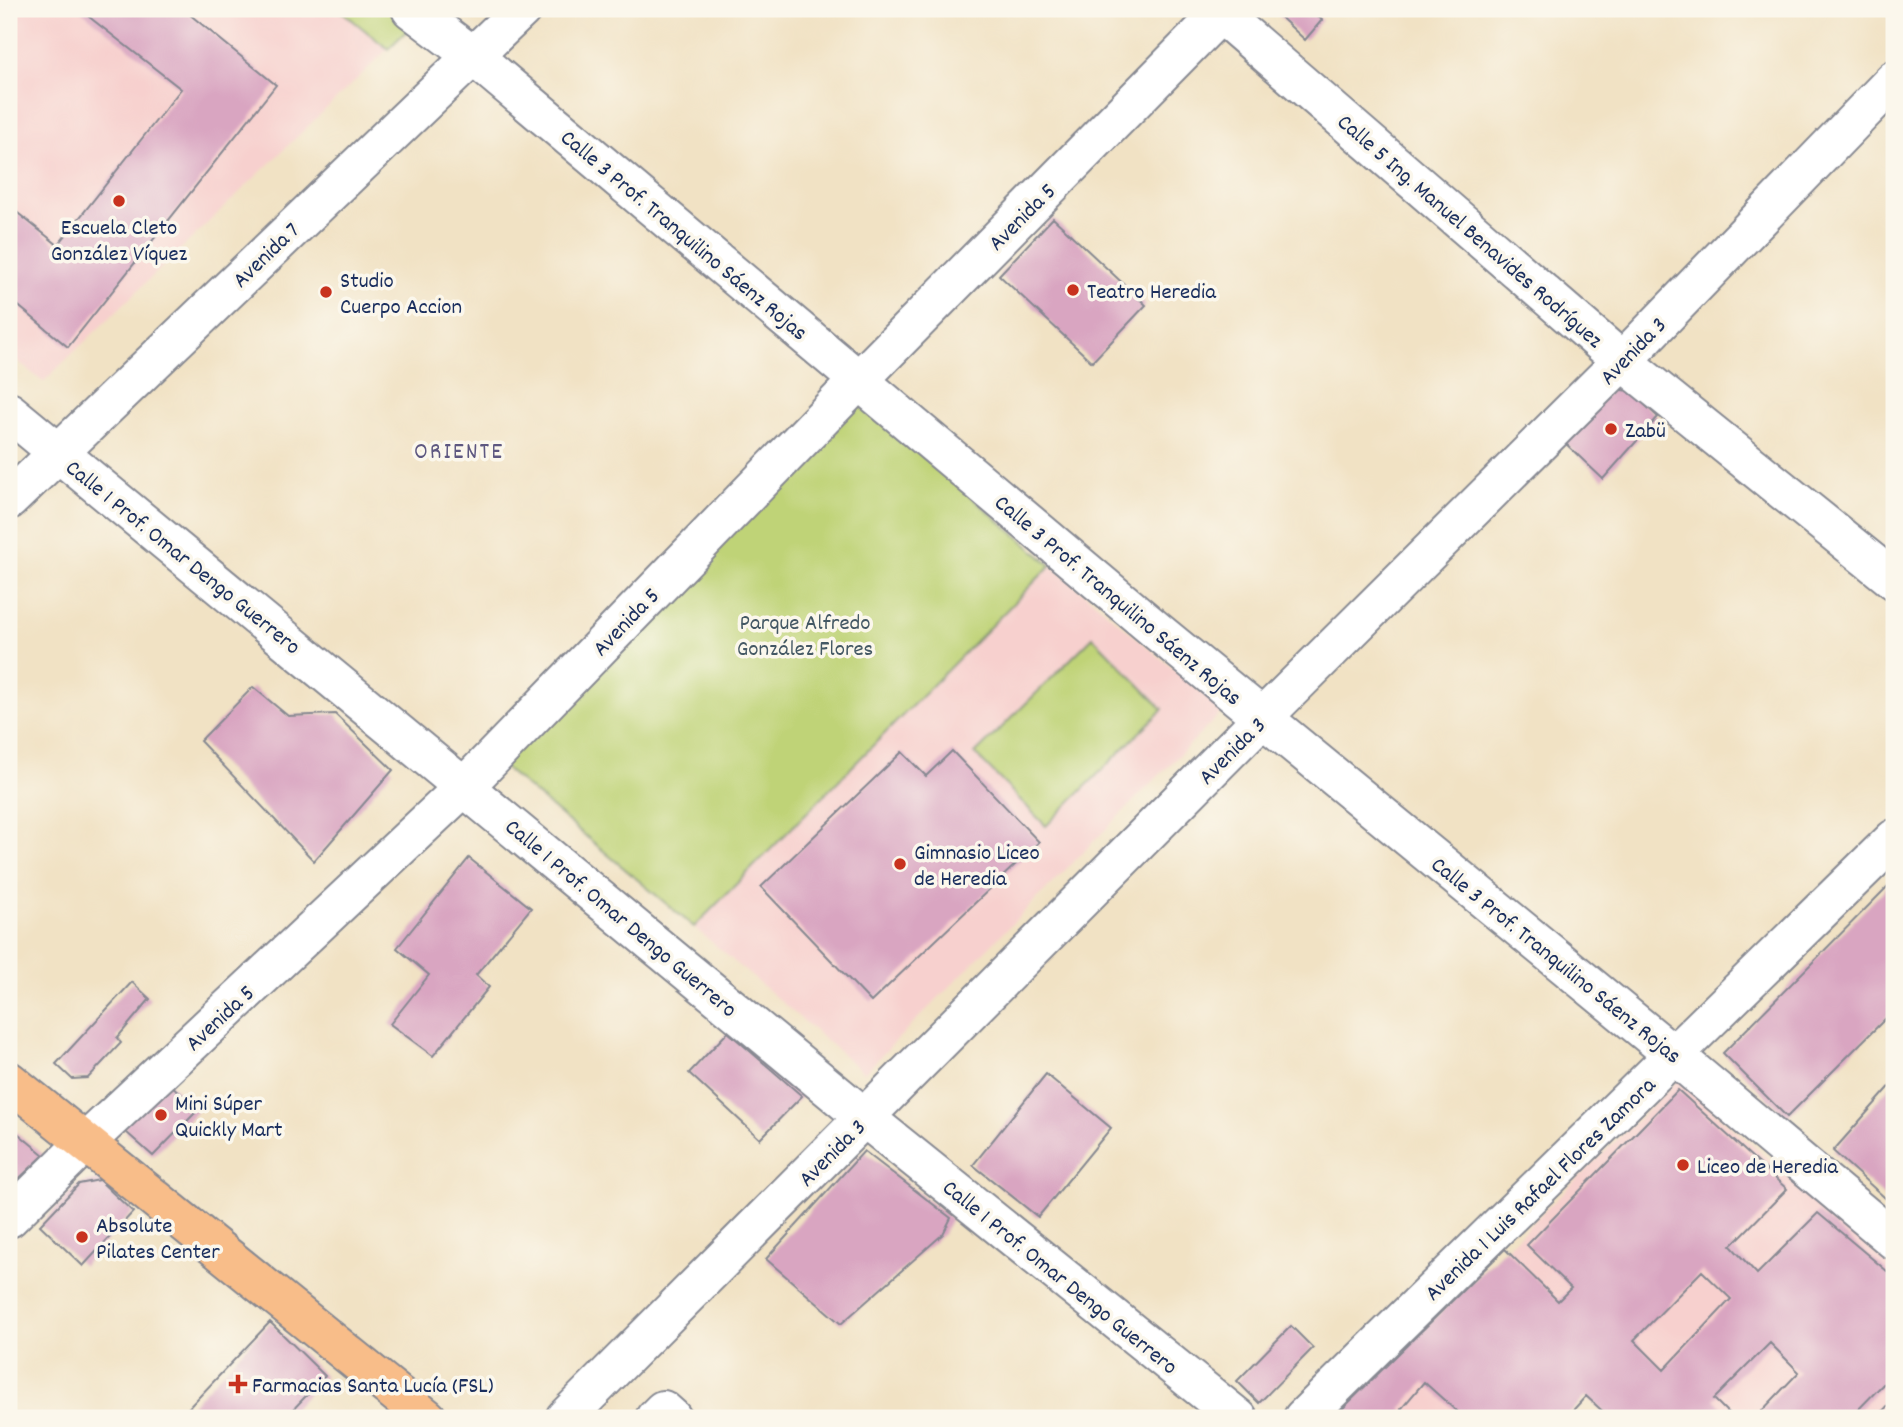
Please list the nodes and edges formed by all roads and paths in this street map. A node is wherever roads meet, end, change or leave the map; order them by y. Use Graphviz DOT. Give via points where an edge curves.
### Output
graph roads {
  1 [pos="411,9"];
  2 [pos="522,9"];
  3 [pos="1220,10"];
  4 [pos="473,56"];
  5 [pos="1894,80"];
  6 [pos="1622,361"];
  7 [pos="859,380"];
  8 [pos="9,412"];
  9 [pos="58,453"];
  10 [pos="9,500"];
  11 [pos="1894,580"];
  12 [pos="1262,718"];
  13 [pos="464,787"];
  14 [pos="1894,839"];
  15 [pos="1674,1055"];
  16 [pos="9,1081"];
  17 [pos="865,1118"];
  18 [pos="86,1142"];
  19 [pos="9,1218"];
  20 [pos="1894,1240"];
  21 [pos="427,1418"];
  22 [pos="565,1418"];
  23 [pos="655,1418"];
  24 [pos="672,1418"];
  25 [pos="1238,1418"];
  26 [pos="1303,1418"];
  1 -- 4 [label="street, Calle 3 Prof. Tranquilino Sáenz Rojas"];
  2 -- 4 [label="street, Avenida 7"];
  3 -- 6 [label="street, Calle 5 Ing. Manuel Benavides Rodríguez"];
  3 -- 7 [label="street, Avenida 5"];
  4 -- 7 [label="street, Calle 3 Prof. Tranquilino Sáenz Rojas"];
  4 -- 9 [label="street, Avenida 7"];
  5 -- 6 [label="street, Avenida 3"];
  6 -- 11 [label="street, Calle 5 Ing. Manuel Benavides Rodríguez"];
  6 -- 12 [label="street, Avenida 3"];
  7 -- 12 [label="street, Calle 3 Prof. Tranquilino Sáenz Rojas"];
  7 -- 13 [label="street, Avenida 5"];
  8 -- 9 [label="street, Calle 1 Prof. Omar Dengo Guerrero"];
  9 -- 10 [label="street, Avenida 7"];
  9 -- 13 [label="street, Calle 1 Prof. Omar Dengo Guerrero"];
  12 -- 15 [label="street, Calle 3 Prof. Tranquilino Sáenz Rojas"];
  12 -- 17 [label="street, Avenida 3"];
  13 -- 17 [label="street, Calle 1 Prof. Omar Dengo Guerrero"];
  13 -- 18 [label="street, Avenida 5"];
  14 -- 15 [label="street, Avenida 1 Luis Rafael Flores Zamora"];
  15 -- 20 [label="street, Calle 3 Prof. Tranquilino Sáenz Rojas"];
  15 -- 26 [label="street, Avenida 1 Luis Rafael Flores Zamora"];
  16 -- 18 [label="main road"];
  17 -- 22 [label="street, Avenida 3"];
  17 -- 25 [label="street, Calle 1 Prof. Omar Dengo Guerrero"];
  18 -- 19 [label="street, Avenida 5"];
  18 -- 21 [label="main road"];
  23 -- 24 [label="street" via="663,1410"];
}
